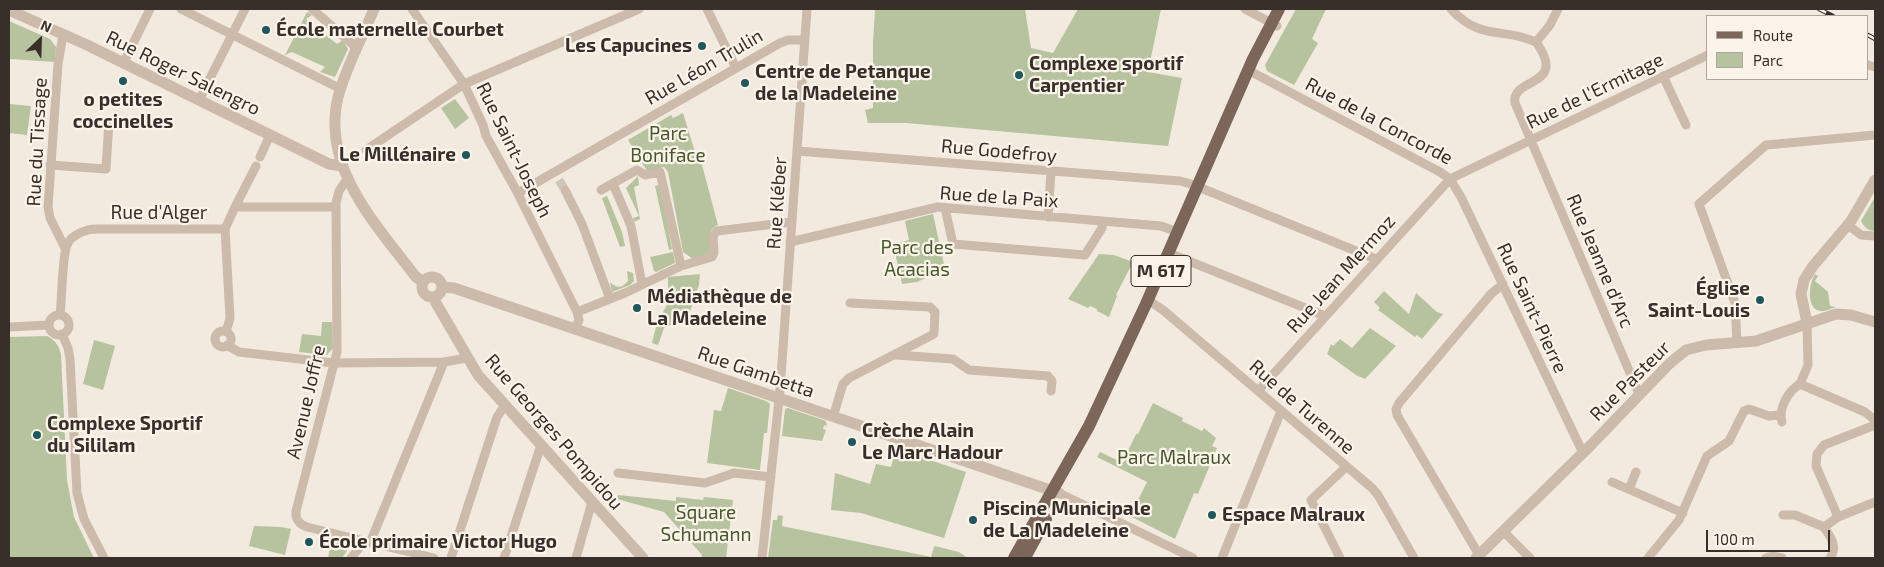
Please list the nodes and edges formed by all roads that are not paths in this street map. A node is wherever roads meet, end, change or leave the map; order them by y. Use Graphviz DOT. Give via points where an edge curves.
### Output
graph roads {
  1 [pos="150,9"];
  2 [pos="181,9"];
  3 [pos="244,9"];
  4 [pos="312,9"];
  5 [pos="374,9"];
  6 [pos="412,9"];
  7 [pos="639,9"];
  8 [pos="707,9"];
  9 [pos="807,9"];
  10 [pos="1245,9"];
  11 [pos="1280,9"];
  12 [pos="1286,9"];
  13 [pos="1451,9"];
  14 [pos="1558,9"];
  15 [pos="9,10"];
  16 [pos="1275,24"];
  17 [pos="232,34"];
  18 [pos="63,35"];
  19 [pos="805,40"];
  20 [pos="1536,42"];
  21 [pos="358,48"];
  22 [pos="1706,56"];
  23 [pos="124,62"];
  24 [pos="736,68"];
  25 [pos="1250,70"];
  26 [pos="1663,76"];
  27 [pos="464,84"];
  28 [pos="341,89"];
  29 [pos="199,100"];
  30 [pos="109,122"];
  31 [pos="1686,125"];
  32 [pos="270,135"];
  33 [pos="1875,135"];
  34 [pos="1532,140"];
  35 [pos="366,150"];
  36 [pos="797,150"];
  37 [pos="1496,157"];
  38 [pos="50,165"];
  39 [pos="342,166"];
  40 [pos="1051,171"];
  41 [pos="347,179"];
  42 [pos="1450,179"];
  43 [pos="1875,180"];
  44 [pos="613,184"];
  45 [pos="1198,187"];
  46 [pos="565,190"];
  47 [pos="601,190"];
  48 [pos="518,193"];
  49 [pos="235,207"];
  50 [pos="336,207"];
  51 [pos="945,208"];
  52 [pos="1048,217"];
  53 [pos="791,222"];
  54 [pos="1102,222"];
  55 [pos="1848,225"];
  56 [pos="225,229"];
  57 [pos="1178,232"];
  58 [pos="1875,236"];
  59 [pos="790,242"];
  60 [pos="66,248"];
  61 [pos="1169,253"];
  62 [pos="1376,260"];
  63 [pos="681,266"];
  64 [pos="423,282"];
  65 [pos="642,284"];
  66 [pos="1503,284"];
  67 [pos="442,287"];
  68 [pos="434,297"];
  69 [pos="610,300"];
  70 [pos="1148,300"];
  71 [pos="850,303"];
  72 [pos="577,312"];
  73 [pos="60,315"];
  74 [pos="1325,316"];
  75 [pos="1875,322"];
  76 [pos="1807,323"];
  77 [pos="49,324"];
  78 [pos="9,327"];
  79 [pos="575,329"];
  80 [pos="226,332"];
  81 [pos="62,334"];
  82 [pos="1737,343"];
  83 [pos="227,345"];
  84 [pos="896,355"];
  85 [pos="467,358"];
  86 [pos="444,362"];
  87 [pos="334,364"];
  88 [pos="1800,384"];
  89 [pos="1051,391"];
  90 [pos="1258,391"];
  91 [pos="1638,394"];
  92 [pos="779,399"];
  93 [pos="505,405"];
  94 [pos="1281,411"];
  95 [pos="833,417"];
  96 [pos="1875,420"];
  97 [pos="1875,425"];
  98 [pos="541,445"];
  99 [pos="1723,446"];
  100 [pos="1738,446"];
  101 [pos="1583,452"];
  102 [pos="1346,467"];
  103 [pos="1636,472"];
  104 [pos="618,473"];
  105 [pos="771,477"];
  106 [pos="1612,482"];
  107 [pos="1629,490"];
  108 [pos="1056,492"];
  109 [pos="592,502"];
  110 [pos="1875,502"];
  111 [pos="1683,513"];
  112 [pos="1783,515"];
  113 [pos="1838,517"];
  114 [pos="1824,527"];
  115 [pos="1503,530"];
  116 [pos="367,542"];
  117 [pos="1477,556"];
  118 [pos="104,558"];
  119 [pos="351,558"];
  120 [pos="434,558"];
  121 [pos="451,558"];
  122 [pos="504,558"];
  123 [pos="576,558"];
  124 [pos="643,558"];
  125 [pos="762,558"];
  126 [pos="1014,558"];
  127 [pos="1024,558"];
  128 [pos="1193,558"];
  129 [pos="1222,558"];
  130 [pos="1340,558"];
  131 [pos="1414,558"];
  132 [pos="1530,558"];
  133 [pos="1648,558"];
  134 [pos="1766,558"];
  135 [pos="1782,558"];
  136 [pos="1830,558"];
  1 -- 23 [label="street"];
  2 -- 17 [label="street"];
  3 -- 17 [label="street"];
  4 -- 21 [label="street"];
  5 -- 21 [label="street"];
  6 -- 27 [label="street, Rue Saint-Joseph"];
  7 -- 27 [label="street"];
  8 -- 24 [label="street"];
  9 -- 19 [label="street, Rue Kléber"];
  10 -- 16 [label="street"];
  11 -- 16 [label="main road, M 617"];
  12 -- 16 [label="main road, M 617"];
  13 -- 20 [label="street" via="1462,20 1485,31"];
  14 -- 20 [label="street"];
  15 -- 18 [label="street, Rue Roger Salengro"];
  16 -- 25 [label="main road, M 617"];
  17 -- 28 [label="street"];
  17 -- 29 [label="street"];
  18 -- 23 [label="street, Rue Roger Salengro"];
  18 -- 38 [label="street, Rue du Tissage"];
  19 -- 24 [label="street, Rue Léon Trulin" via="784,41"];
  19 -- 36 [label="street, Rue Kléber"];
  20 -- 34 [label="street, Rue Jeanne d'Arc" via="1544,57 1544,70 1536,81 1518,90 1515,96 1515,103"];
  21 -- 28 [label="street"];
  22 -- 26 [label="street, Rue de l'Ermitage"];
  23 -- 29 [label="street, Rue Roger Salengro"];
  24 -- 48 [label="street, Rue Léon Trulin" via="557,176"];
  25 -- 42 [label="street, Rue de la Concorde"];
  25 -- 45 [label="main road, M 617"];
  26 -- 31 [label="street"];
  26 -- 34 [label="street, Rue de l'Ermitage"];
  27 -- 35 [label="street"];
  27 -- 48 [label="street, Rue Saint-Joseph" via="485,133"];
  28 -- 39 [label="street" via="335,127"];
  29 -- 32 [label="street, Rue Roger Salengro"];
  30 -- 38 [label="street" via="106,170"];
  32 -- 39 [label="street, Rue Roger Salengro" via="332,165"];
  32 -- 49 [label="street"];
  33 -- 82 [label="street" via="1766,145 1699,204 1735,303"];
  34 -- 37 [label="street, Rue de l'Ermitage"];
  34 -- 91 [label="street, Rue Jeanne d'Arc"];
  36 -- 40 [label="street, Rue Godefroy"];
  36 -- 53 [label="street, Rue Kléber"];
  37 -- 42 [label="street, Rue de la Concorde"];
  38 -- 60 [label="street, Rue du Tissage" via="48,214"];
  39 -- 41 [label="street"];
  40 -- 45 [label="street, Rue Godefroy" via="1180,181"];
  40 -- 52 [label="street"];
  41 -- 50 [label="street, Avenue Joffre" via="337,195"];
  41 -- 64 [label="street" via="377,226"];
  42 -- 62 [label="street, Rue Jean Mermoz"];
  42 -- 66 [label="street, Rue Saint-Pierre"];
  43 -- 55 [label="street"];
  44 -- 47 [label="street"];
  44 -- 63 [label="street" via="637,170 644,176 660,172"];
  44 -- 65 [label="street" via="631,226"];
  45 -- 57 [label="main road, M 617"];
  45 -- 62 [label="street, Rue Godefroy"];
  46 -- 69 [label="street" via="582,224"];
  48 -- 72 [label="street, Rue Saint-Joseph"];
  49 -- 50 [label="street, Rue d'Alger"];
  49 -- 56 [label="street, Rue d'Alger"];
  50 -- 87 [label="street, Avenue Joffre" via="338,348"];
  51 -- 52 [label="street, Rue de la Paix"];
  51 -- 54 [label="street" via="953,244 1085,255 1102,228"];
  51 -- 59 [label="street, Rue de la Paix" via="927,209"];
  52 -- 54 [label="street, Rue de la Paix"];
  53 -- 59 [label="street, Rue Kléber"];
  53 -- 63 [label="street" via="717,231 713,236 712,257"];
  54 -- 57 [label="street, Rue de la Paix" via="1161,226"];
  55 -- 58 [label="street" via="1861,235"];
  55 -- 76 [label="street" via="1802,284 1801,299"];
  56 -- 60 [label="street, Rue d'Alger" via="90,229 72,238"];
  56 -- 80 [label="street" via="230,318"];
  57 -- 61 [label="main road, M 617"];
  59 -- 92 [label="street, Rue Kléber"];
  60 -- 73 [label="street"];
  61 -- 70 [label="main road, M 617"];
  61 -- 74 [label="street"];
  62 -- 74 [label="street, Rue Jean Mermoz"];
  63 -- 65 [label="street"];
  64 -- 67 [label="street" via="434,277"];
  64 -- 68 [label="street" via="424,293"];
  65 -- 69 [label="street"];
  66 -- 101 [label="street, Rue Saint-Pierre"];
  66 -- 117 [label="street" via="1491,294 1396,409"];
  67 -- 68 [label="street"];
  67 -- 79 [label="street, Rue Gambetta" via="454,288"];
  68 -- 85 [label="street, Rue Georges Pompidou"];
  69 -- 72 [label="street"];
  70 -- 90 [label="street, Rue de Turenne"];
  70 -- 108 [label="main road, M 617"];
  71 -- 84 [label="street" via="930,307 935,312 934,334"];
  72 -- 79 [label="street"];
  73 -- 77 [label="street"];
  73 -- 81 [label="street" via="69,324"];
  74 -- 90 [label="street, Rue Jean Mermoz"];
  75 -- 76 [label="street, Rue Pasteur" via="1841,314"];
  76 -- 82 [label="street, Rue Pasteur" via="1756,341"];
  76 -- 88 [label="street" via="1808,365"];
  77 -- 78 [label="street"];
  77 -- 81 [label="street" via="53,333"];
  79 -- 92 [label="street, Rue Gambetta"];
  80 -- 83 [label="street" via="230,338"];
  80 -- 83 [label="street" via="218,332 215,339 220,346"];
  81 -- 118 [label="street" via="70,359 77,492 84,519"];
  82 -- 91 [label="street, Rue Pasteur" via="1686,350"];
  83 -- 87 [label="street" via="239,352"];
  84 -- 89 [label="street" via="953,359 969,370 1048,376 1052,381"];
  84 -- 95 [label="street" via="849,378 843,384"];
  85 -- 86 [label="street"];
  85 -- 93 [label="street, Rue Georges Pompidou"];
  86 -- 87 [label="street"];
  86 -- 116 [label="street"];
  87 -- 116 [label="street, Avenue Joffre" via="296,514 297,521 304,526"];
  88 -- 96 [label="street" via="1865,412"];
  88 -- 99 [label="street" via="1790,392 1781,419 1747,409"];
  90 -- 94 [label="street, Rue de Turenne"];
  91 -- 101 [label="street, Rue Pasteur"];
  92 -- 95 [label="street, Rue Gambetta"];
  92 -- 105 [label="street, Rue Kléber"];
  93 -- 98 [label="street, Rue Georges Pompidou"];
  93 -- 121 [label="street" via="497,417"];
  94 -- 102 [label="street, Rue de Turenne"];
  94 -- 129 [label="street"];
  95 -- 108 [label="street, Rue Gambetta"];
  97 -- 113 [label="street" via="1824,445 1818,454 1816,466"];
  98 -- 109 [label="street, Rue Georges Pompidou"];
  98 -- 122 [label="street"];
  99 -- 100 [label="street"];
  99 -- 111 [label="street" via="1705,459"];
  101 -- 115 [label="street, Rue Pasteur"];
  102 -- 130 [label="street" via="1311,500"];
  102 -- 131 [label="street, Rue de Turenne" via="1378,495"];
  103 -- 107 [label="street"];
  104 -- 105 [label="street" via="705,483 734,473"];
  105 -- 125 [label="street, Rue Kléber"];
  106 -- 107 [label="street"];
  107 -- 111 [label="street"];
  108 -- 126 [label="main road, M 617"];
  108 -- 127 [label="main road, M 617"];
  108 -- 128 [label="street"];
  109 -- 123 [label="street"];
  109 -- 124 [label="street, Rue Georges Pompidou"];
  110 -- 113 [label="street"];
  111 -- 133 [label="street"];
  112 -- 114 [label="street" via="1795,515"];
  113 -- 114 [label="street"];
  114 -- 136 [label="street" via="1834,546"];
  115 -- 117 [label="street, Rue Pasteur"];
  115 -- 132 [label="street"];
  116 -- 119 [label="street"];
  116 -- 120 [label="street"];
  134 -- 135 [label="street"];
}
